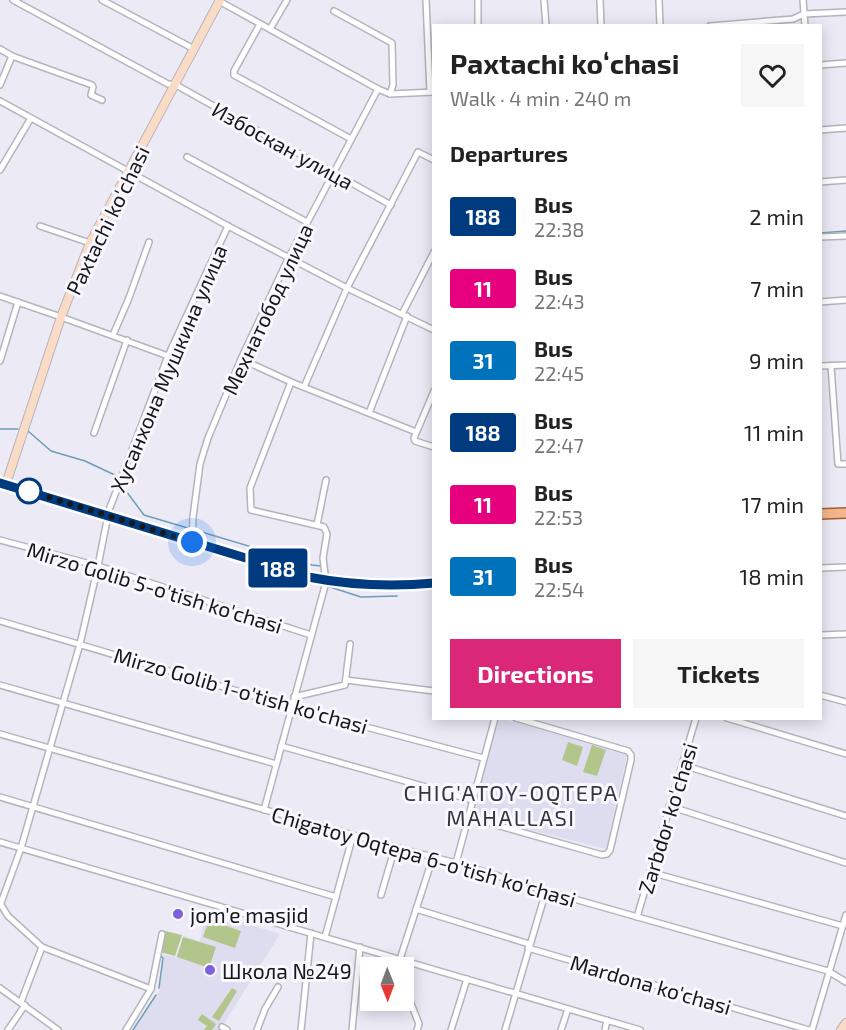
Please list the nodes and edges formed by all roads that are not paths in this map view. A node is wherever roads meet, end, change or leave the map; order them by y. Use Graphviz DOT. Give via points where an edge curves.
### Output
graph roads {
  1 [pos="13,0"];
  2 [pos="102,0"];
  3 [pos="287,0"];
  4 [pos="426,0"];
  5 [pos="478,0"];
  6 [pos="544,0"];
  7 [pos="600,0"];
  8 [pos="659,0"];
  9 [pos="802,0"];
  10 [pos="220,1"];
  11 [pos="334,11"];
  12 [pos="846,12"];
  13 [pos="804,14"];
  14 [pos="260,24"];
  15 [pos="478,24"];
  16 [pos="546,24"];
  17 [pos="601,24"];
  18 [pos="660,24"];
  19 [pos="734,24"];
  20 [pos="805,24"];
  21 [pos="270,29"];
  22 [pos="0,49"];
  23 [pos="194,49"];
  24 [pos="12,56"];
  25 [pos="846,63"];
  26 [pos="822,65"];
  27 [pos="0,85"];
  28 [pos="176,85"];
  29 [pos="378,89"];
  30 [pos="432,92"];
  31 [pos="390,94"];
  32 [pos="102,100"];
  33 [pos="0,101"];
  34 [pos="31,118"];
  35 [pos="846,128"];
  36 [pos="822,130"];
  37 [pos="351,139"];
  38 [pos="186,157"];
  39 [pos="2,159"];
  40 [pos="432,159"];
  41 [pos="0,170"];
  42 [pos="129,170"];
  43 [pos="333,173"];
  44 [pos="846,180"];
  45 [pos="822,182"];
  46 [pos="391,205"];
  47 [pos="307,222"];
  48 [pos="40,226"];
  49 [pos="228,226"];
  50 [pos="846,236"];
  51 [pos="822,237"];
  52 [pos="149,242"];
  53 [pos="90,243"];
  54 [pos="432,256"];
  55 [pos="289,257"];
  56 [pos="347,288"];
  57 [pos="0,296"];
  58 [pos="846,300"];
  59 [pos="18,302"];
  60 [pos="822,302"];
  61 [pos="404,315"];
  62 [pos="61,316"];
  63 [pos="432,329"];
  64 [pos="113,335"];
  65 [pos="127,340"];
  66 [pos="168,356"];
  67 [pos="241,359"];
  68 [pos="0,361"];
  69 [pos="846,365"];
  70 [pos="822,366"];
  71 [pos="831,366"];
  72 [pos="291,382"];
  73 [pos="304,387"];
  74 [pos="432,396"];
  75 [pos="369,413"];
  76 [pos="416,432"];
  77 [pos="94,434"];
  78 [pos="432,446"];
  79 [pos="846,464"];
  80 [pos="326,480"];
  81 [pos="4,481"];
  82 [pos="108,513"];
  83 [pos="846,513"];
  84 [pos="822,514"];
  85 [pos="846,518"];
  86 [pos="822,519"];
  87 [pos="317,525"];
  88 [pos="192,539"];
  89 [pos="0,540"];
  90 [pos="98,566"];
  91 [pos="846,567"];
  92 [pos="822,568"];
  93 [pos="325,574"];
  94 [pos="432,578"];
  95 [pos="432,583"];
  96 [pos="0,621"];
  97 [pos="822,634"];
  98 [pos="846,634"];
  99 [pos="310,635"];
  100 [pos="80,644"];
  101 [pos="350,644"];
  102 [pos="346,680"];
  103 [pos="0,685"];
  104 [pos="432,691"];
  105 [pos="822,696"];
  106 [pos="294,697"];
  107 [pos="846,702"];
  108 [pos="63,703"];
  109 [pos="291,707"];
  110 [pos="494,720"];
  111 [pos="523,720"];
  112 [pos="695,720"];
  113 [pos="734,720"];
  114 [pos="0,734"];
  115 [pos="281,746"];
  116 [pos="50,748"];
  117 [pos="846,754"];
  118 [pos="483,758"];
  119 [pos="276,764"];
  120 [pos="683,765"];
  121 [pos="0,797"];
  122 [pos="472,800"];
  123 [pos="669,806"];
  124 [pos="33,807"];
  125 [pos="264,810"];
  126 [pos="846,816"];
  127 [pos="468,817"];
  128 [pos="353,835"];
  129 [pos="0,842"];
  130 [pos="394,847"];
  131 [pos="21,848"];
  132 [pos="433,856"];
  133 [pos="456,863"];
  134 [pos="846,863"];
  135 [pos="650,872"];
  136 [pos="546,891"];
  137 [pos="381,895"];
  138 [pos="336,897"];
  139 [pos="0,903"];
  140 [pos="416,909"];
  141 [pos="846,915"];
  142 [pos="637,917"];
  143 [pos="843,926"];
  144 [pos="311,933"];
  145 [pos="162,934"];
  146 [pos="325,937"];
  147 [pos="529,946"];
  148 [pos="42,947"];
  149 [pos="360,947"];
  150 [pos="393,957"];
  151 [pos="401,957"];
  152 [pos="414,963"];
  153 [pos="828,971"];
  154 [pos="467,979"];
  155 [pos="846,982"];
  156 [pos="278,987"];
  157 [pos="0,988"];
  158 [pos="151,989"];
  159 [pos="515,993"];
  160 [pos="23,1004"];
  161 [pos="568,1009"];
  162 [pos="414,1011"];
  163 [pos="607,1020"];
  164 [pos="846,1023"];
  165 [pos="8,1030"];
  166 [pos="58,1030"];
  167 [pos="126,1030"];
  168 [pos="257,1030"];
  169 [pos="301,1030"];
  170 [pos="352,1030"];
  171 [pos="417,1030"];
  172 [pos="451,1030"];
  173 [pos="505,1030"];
  174 [pos="561,1030"];
  175 [pos="605,1030"];
  176 [pos="640,1030"];
  177 [pos="810,1030"];
  178 [pos="841,1030"];
  1 -- 28 [label="street, Избоскан улица"];
  2 -- 23 [label="street"];
  3 -- 21 [label="street"];
  4 -- 30 [label="street"];
  5 -- 15 [label="street"];
  6 -- 16 [label="street"];
  7 -- 17 [label="street"];
  8 -- 18 [label="street"];
  9 -- 13 [label="street"];
  10 -- 14 [label="street"];
  10 -- 23 [label="street, Paxtachi ko'chasi"];
  11 -- 31 [label="street" via="392,43"];
  12 -- 13 [label="street"];
  13 -- 19 [label="street" via="793,19"];
  13 -- 20 [label="street"];
  14 -- 21 [label="street"];
  14 -- 37 [label="street" via="234,75"];
  21 -- 29 [label="street"];
  22 -- 24 [label="street"];
  23 -- 28 [label="street, Paxtachi ko'chasi"];
  24 -- 27 [label="street"];
  24 -- 32 [label="street" via="92,85 91,95"];
  25 -- 26 [label="street"];
  28 -- 42 [label="street, Paxtachi ko'chasi"];
  28 -- 43 [label="street, Избоскан улица"];
  29 -- 31 [label="street"];
  29 -- 37 [label="street, Мехнатобод улица"];
  30 -- 31 [label="street"];
  33 -- 34 [label="street"];
  34 -- 39 [label="street"];
  34 -- 42 [label="street"];
  35 -- 36 [label="street"];
  37 -- 43 [label="street, Мехнатобод улица"];
  38 -- 47 [label="street"];
  39 -- 41 [label="street"];
  40 -- 46 [label="street" via="418,152"];
  42 -- 49 [label="street"];
  42 -- 53 [label="street, Paxtachi ko'chasi"];
  43 -- 46 [label="street, Избоскан улица"];
  43 -- 47 [label="street, Мехнатобод улица"];
  44 -- 45 [label="street"];
  46 -- 56 [label="street"];
  47 -- 55 [label="street, Мехнатобод улица"];
  48 -- 53 [label="street"];
  49 -- 55 [label="street"];
  49 -- 66 [label="street, Хусанхона Мушкина улица"];
  50 -- 51 [label="street"];
  52 -- 64 [label="street"];
  53 -- 62 [label="street, Paxtachi ko'chasi"];
  54 -- 61 [label="street"];
  55 -- 56 [label="street"];
  55 -- 67 [label="street, Мехнатобод улица"];
  56 -- 61 [label="street"];
  56 -- 73 [label="street"];
  57 -- 59 [label="street"];
  58 -- 60 [label="street"];
  59 -- 62 [label="street"];
  59 -- 68 [label="street"];
  61 -- 63 [label="street"];
  61 -- 75 [label="street"];
  62 -- 64 [label="street"];
  62 -- 81 [label="street, Paxtachi ko'chasi"];
  64 -- 65 [label="street"];
  65 -- 66 [label="street"];
  65 -- 77 [label="street"];
  66 -- 82 [label="street, Хусанхона Мушкина улица"];
  67 -- 72 [label="street"];
  67 -- 88 [label="street, Мехнатобод улица" via="200,464"];
  69 -- 71 [label="street"];
  70 -- 71 [label="street"];
  71 -- 79 [label="street" via="838,464"];
  72 -- 73 [label="street"];
  72 -- 87 [label="street" via="250,488 251,510"];
  73 -- 75 [label="street"];
  74 -- 76 [label="street"];
  75 -- 76 [label="street"];
  76 -- 78 [label="street" via="414,440"];
  80 -- 87 [label="street"];
  81 -- 82 [label="main road"];
  82 -- 88 [label="main road"];
  82 -- 90 [label="street, Хусанхона Мушкина улица"];
  83 -- 84 [label="main road"];
  85 -- 86 [label="main road"];
  87 -- 93 [label="street" via="324,527 327,534"];
  88 -- 93 [label="main road" via="273,567"];
  89 -- 90 [label="street, Mirzo Golib 5-o'tish ko'chasi"];
  90 -- 99 [label="street, Mirzo Golib 5-o'tish ko'chasi"];
  90 -- 100 [label="street, Хусанхона Мушкина улица"];
  91 -- 92 [label="street"];
  93 -- 94 [label="main road" via="377,579"];
  93 -- 95 [label="main road" via="374,584"];
  93 -- 99 [label="street"];
  96 -- 100 [label="street, Mirzo Golib 1-o'tish ko'chasi"];
  97 -- 98 [label="street"];
  99 -- 106 [label="street"];
  100 -- 108 [label="street, Хусанхона Мушкина улица"];
  100 -- 109 [label="street, Mirzo Golib 1-o'tish ko'chasi"];
  101 -- 102 [label="street"];
  102 -- 104 [label="street"];
  102 -- 106 [label="street" via="343,686"];
  103 -- 108 [label="street"];
  105 -- 107 [label="street"];
  106 -- 109 [label="street"];
  108 -- 116 [label="street, Хусанхона Мушкина улица"];
  108 -- 119 [label="street"];
  109 -- 115 [label="street"];
  109 -- 118 [label="street, Mirzo Golib 1-o'tish ko'chasi"];
  110 -- 118 [label="street"];
  111 -- 127 [label="street" via="630,753 632,759 610,850 600,854"];
  112 -- 120 [label="street, Zarbdor ko'chasi"];
  113 -- 117 [label="street"];
  114 -- 116 [label="street, Chigatoy Oqtepa 6-o'tish ko'chasi"];
  115 -- 119 [label="street"];
  115 -- 122 [label="street"];
  116 -- 124 [label="street, Хусанхона Мушкина улица"];
  116 -- 125 [label="street, Chigatoy Oqtepa 6-o'tish ko'chasi"];
  118 -- 122 [label="street"];
  119 -- 125 [label="street"];
  120 -- 123 [label="street, Zarbdor ko'chasi"];
  120 -- 126 [label="street"];
  121 -- 124 [label="street"];
  122 -- 127 [label="street"];
  123 -- 134 [label="street"];
  123 -- 135 [label="street, Zarbdor ko'chasi"];
  124 -- 131 [label="street, Хусанхона Мушкина улица"];
  124 -- 138 [label="street"];
  125 -- 128 [label="street, Chigatoy Oqtepa 6-o'tish ko'chasi"];
  127 -- 133 [label="street"];
  128 -- 130 [label="street, Chigatoy Oqtepa 6-o'tish ko'chasi"];
  128 -- 138 [label="street"];
  129 -- 131 [label="street"];
  130 -- 132 [label="street, Chigatoy Oqtepa 6-o'tish ko'chasi"];
  130 -- 137 [label="street"];
  131 -- 139 [label="street, Хусанхона Мушкина улица"];
  131 -- 144 [label="street"];
  132 -- 133 [label="street, Chigatoy Oqtepa 6-o'tish ko'chasi"];
  132 -- 140 [label="street"];
  133 -- 136 [label="street, Chigatoy Oqtepa 6-o'tish ko'chasi"];
  135 -- 142 [label="street, Zarbdor ko'chasi"];
  135 -- 143 [label="street"];
  136 -- 142 [label="street, Chigatoy Oqtepa 6-o'tish ko'chasi"];
  136 -- 147 [label="street"];
  138 -- 146 [label="street"];
  139 -- 148 [label="street" via="8,916"];
  140 -- 147 [label="street, Mardona ko'chasi"];
  140 -- 151 [label="street"];
  141 -- 143 [label="street"];
  142 -- 153 [label="street, Chigatoy Oqtepa 6-o'tish ko'chasi"];
  143 -- 153 [label="street"];
  144 -- 146 [label="street"];
  144 -- 169 [label="street"];
  145 -- 158 [label="street"];
  146 -- 149 [label="street"];
  147 -- 159 [label="street"];
  147 -- 177 [label="street, Mardona ko'chasi"];
  148 -- 158 [label="street"];
  148 -- 160 [label="street"];
  149 -- 150 [label="street"];
  149 -- 170 [label="street"];
  152 -- 154 [label="street"];
  153 -- 155 [label="street, Chigatoy Oqtepa 6-o'tish ko'chasi"];
  153 -- 177 [label="street"];
  154 -- 159 [label="street"];
  154 -- 172 [label="street"];
  156 -- 168 [label="street"];
  157 -- 160 [label="street"];
  158 -- 167 [label="street"];
  159 -- 161 [label="street"];
  159 -- 173 [label="street"];
  160 -- 165 [label="street"];
  160 -- 166 [label="street"];
  161 -- 163 [label="street"];
  161 -- 174 [label="street"];
  162 -- 171 [label="street"];
  163 -- 175 [label="street"];
  163 -- 176 [label="street"];
  164 -- 178 [label="street"];
}
